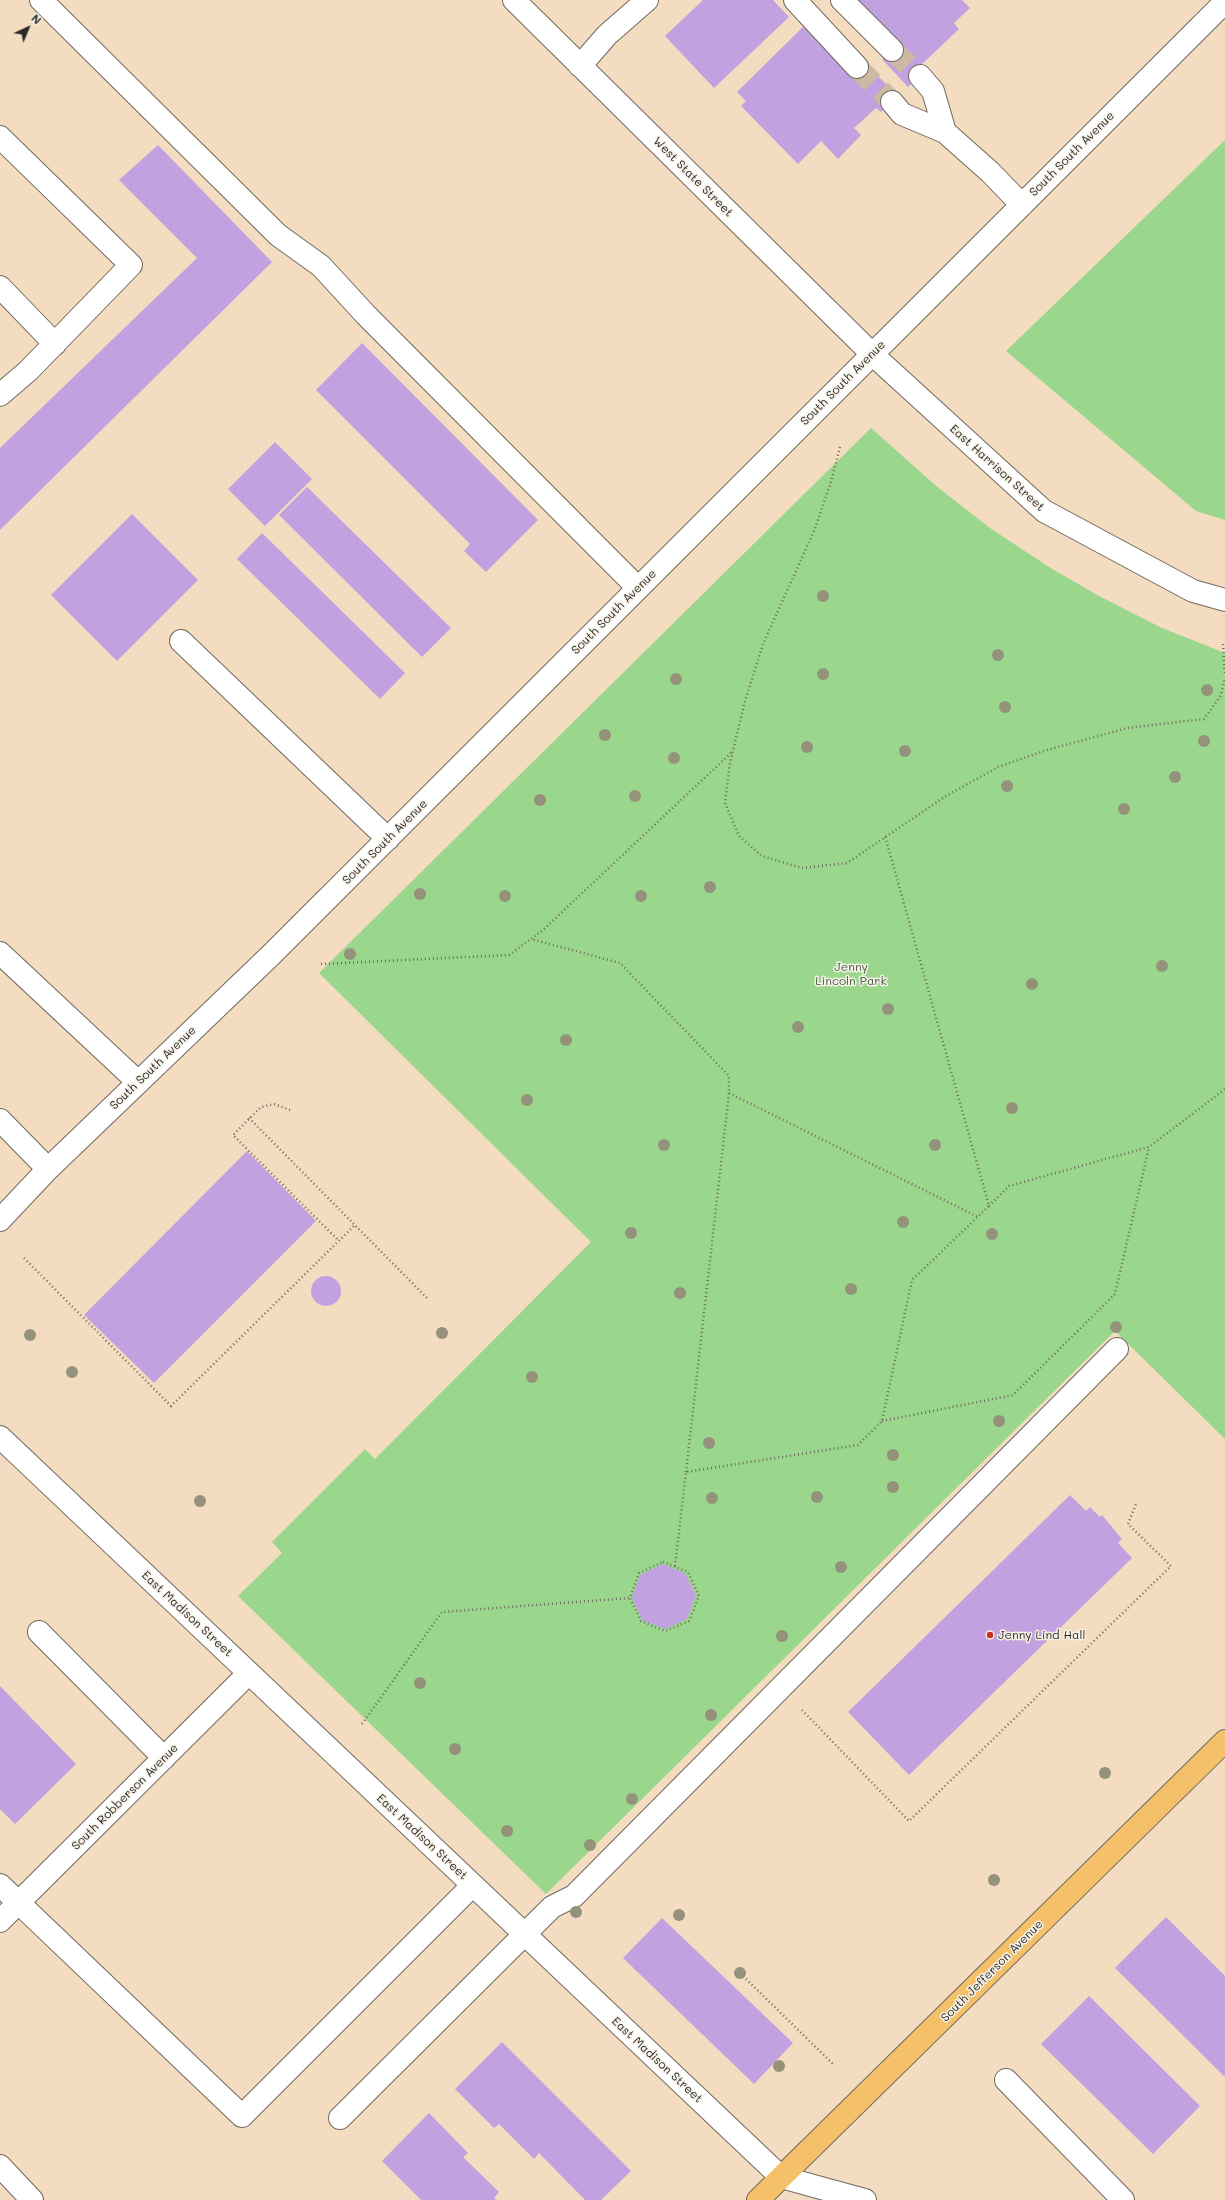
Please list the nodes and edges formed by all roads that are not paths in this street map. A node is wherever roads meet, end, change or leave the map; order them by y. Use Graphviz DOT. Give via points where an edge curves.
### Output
graph roads {
  1 [pos="41,0"];
  2 [pos="514,0"];
  3 [pos="647,0"];
  4 [pos="795,0"];
  5 [pos="842,0"];
  6 [pos="1225,2"];
  7 [pos="892,50"];
  8 [pos="580,66"];
  9 [pos="857,67"];
  10 [pos="920,76"];
  11 [pos="892,102"];
  12 [pos="945,132"];
  13 [pos="0,137"];
  14 [pos="1022,204"];
  15 [pos="0,287"];
  16 [pos="55,344"];
  17 [pos="872,354"];
  18 [pos="0,395"];
  19 [pos="638,588"];
  20 [pos="1225,600"];
  21 [pos="181,641"];
  22 [pos="388,838"];
  23 [pos="0,953"];
  24 [pos="138,1082"];
  25 [pos="0,1120"];
  26 [pos="48,1168"];
  27 [pos="0,1220"];
  28 [pos="1117,1349"];
  29 [pos="0,1437"];
  30 [pos="39,1632"];
  31 [pos="249,1673"];
  32 [pos="1225,1742"];
  33 [pos="164,1758"];
  34 [pos="0,1885"];
  35 [pos="473,1885"];
  36 [pos="18,1903"];
  37 [pos="0,1921"];
  38 [pos="525,1934"];
  39 [pos="1006,2080"];
  40 [pos="340,2118"];
  41 [pos="0,2166"];
  42 [pos="781,2178"];
  43 [pos="32,2200"];
  44 [pos="758,2200"];
  45 [pos="865,2200"];
  46 [pos="1123,2200"];
  1 -- 19 [label="street" via="278,235 321,266"];
  2 -- 8 [label="street, West State Street"];
  3 -- 8 [label="street" via="607,35"];
  4 -- 9 [label="street"];
  5 -- 7 [label="street"];
  6 -- 14 [label="street, South South Avenue"];
  8 -- 17 [label="street, West State Street"];
  10 -- 12 [label="street" via="933,91"];
  11 -- 12 [label="street" via="902,114"];
  12 -- 14 [label="street"];
  13 -- 16 [label="street" via="130,265"];
  14 -- 17 [label="street, South South Avenue"];
  15 -- 16 [label="street"];
  16 -- 18 [label="street"];
  17 -- 19 [label="street, South South Avenue"];
  17 -- 20 [label="street, East Harrison Street" via="1044,511 1193,591"];
  19 -- 22 [label="street, South South Avenue"];
  21 -- 22 [label="street"];
  22 -- 24 [label="street, South South Avenue"];
  23 -- 24 [label="street"];
  24 -- 26 [label="street, South South Avenue"];
  25 -- 26 [label="street"];
  26 -- 27 [label="street, South South Avenue"];
  28 -- 38 [label="street" via="574,1896 552,1907"];
  29 -- 31 [label="street, East Madison Street"];
  30 -- 33 [label="street"];
  31 -- 33 [label="street, South Robberson Avenue"];
  31 -- 35 [label="street, East Madison Street"];
  32 -- 42 [label="main road, South Jefferson Avenue"];
  33 -- 36 [label="street, South Robberson Avenue"];
  34 -- 36 [label="street"];
  35 -- 36 [label="street" via="242,2116"];
  35 -- 38 [label="street, East Madison Street"];
  36 -- 37 [label="street, South Robberson Avenue"];
  38 -- 40 [label="street"];
  38 -- 42 [label="street, East Madison Street"];
  39 -- 46 [label="street"];
  41 -- 43 [label="street"];
  42 -- 44 [label="main road, South Jefferson Avenue"];
  42 -- 45 [label="street, East Madison Street"];
}
